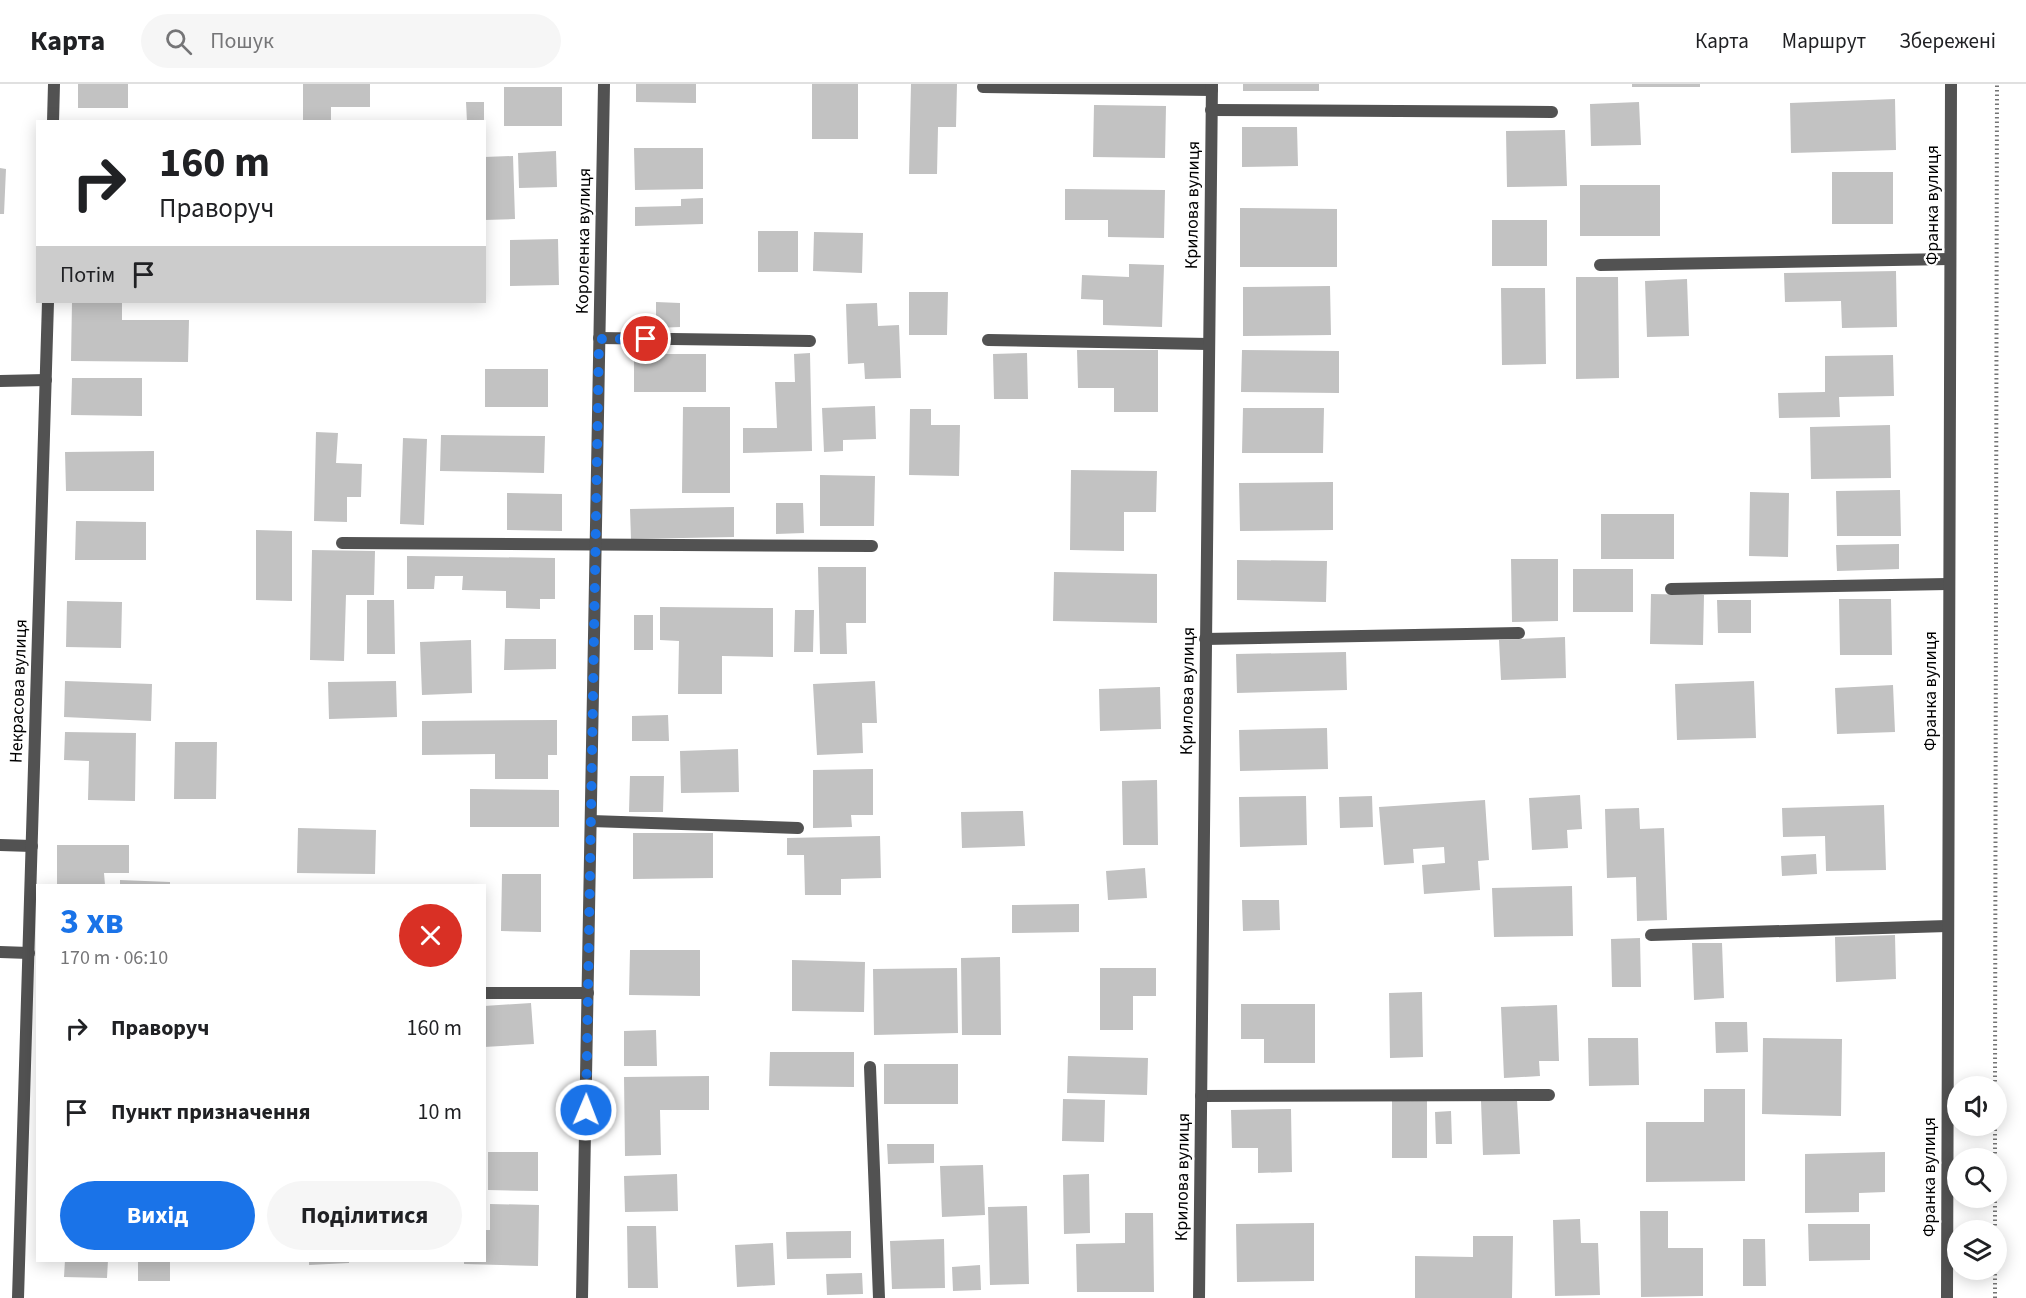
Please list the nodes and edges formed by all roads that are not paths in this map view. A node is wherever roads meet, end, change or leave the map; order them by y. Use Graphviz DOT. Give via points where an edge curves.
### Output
graph roads {
  1 [pos="54,84"];
  2 [pos="604,84"];
  3 [pos="1951,84"];
  4 [pos="983,87"];
  5 [pos="1212,87"];
  6 [pos="1211,110"];
  7 [pos="1552,112"];
  8 [pos="53,120"];
  9 [pos="1950,259"];
  10 [pos="1600,265"];
  11 [pos="48,303"];
  12 [pos="599,339"];
  13 [pos="988,340"];
  14 [pos="810,341"];
  15 [pos="1209,344"];
  16 [pos="46,380"];
  17 [pos="0,381"];
  18 [pos="342,543"];
  19 [pos="596,545"];
  20 [pos="873,546"];
  21 [pos="1948,584"];
  22 [pos="1671,589"];
  23 [pos="1519,633"];
  24 [pos="1206,639"];
  25 [pos="591,821"];
  26 [pos="798,828"];
  27 [pos="0,845"];
  28 [pos="32,846"];
  29 [pos="1947,926"];
  30 [pos="1652,935"];
  31 [pos="0,952"];
  32 [pos="29,953"];
  33 [pos="486,993"];
  34 [pos="588,993"];
  35 [pos="870,1067"];
  36 [pos="1549,1095"];
  37 [pos="1201,1096"];
  38 [pos="18,1298"];
  39 [pos="582,1298"];
  40 [pos="879,1298"];
  41 [pos="1198,1298"];
  42 [pos="1947,1298"];
  1 -- 8 [label="street"];
  2 -- 12 [label="street, Короленка вулиця"];
  3 -- 9 [label="street, Франка вулиця"];
  4 -- 5 [label="street"];
  5 -- 6 [label="street, Крилова вулиця"];
  6 -- 7 [label="street"];
  6 -- 15 [label="street, Крилова вулиця"];
  9 -- 10 [label="street"];
  9 -- 21 [label="street, Франка вулиця"];
  11 -- 16 [label="street, Некрасова вулиця"];
  12 -- 14 [label="street"];
  12 -- 19 [label="street, Короленка вулиця"];
  13 -- 15 [label="street"];
  15 -- 24 [label="street, Крилова вулиця"];
  16 -- 17 [label="street"];
  16 -- 28 [label="street, Некрасова вулиця"];
  18 -- 19 [label="street"];
  19 -- 20 [label="street"];
  19 -- 25 [label="street, Короленка вулиця"];
  21 -- 22 [label="street"];
  21 -- 29 [label="street, Франка вулиця"];
  23 -- 24 [label="street"];
  24 -- 37 [label="street, Крилова вулиця"];
  25 -- 26 [label="street"];
  25 -- 34 [label="street, Короленка вулиця"];
  27 -- 28 [label="street"];
  28 -- 32 [label="street, Некрасова вулиця"];
  29 -- 30 [label="street"];
  29 -- 42 [label="street, Франка вулиця"];
  31 -- 32 [label="street"];
  32 -- 38 [label="street, Некрасова вулиця"];
  33 -- 34 [label="street"];
  34 -- 39 [label="street, Короленка вулиця"];
  35 -- 40 [label="street"];
  36 -- 37 [label="street"];
  37 -- 41 [label="street, Крилова вулиця"];
}
